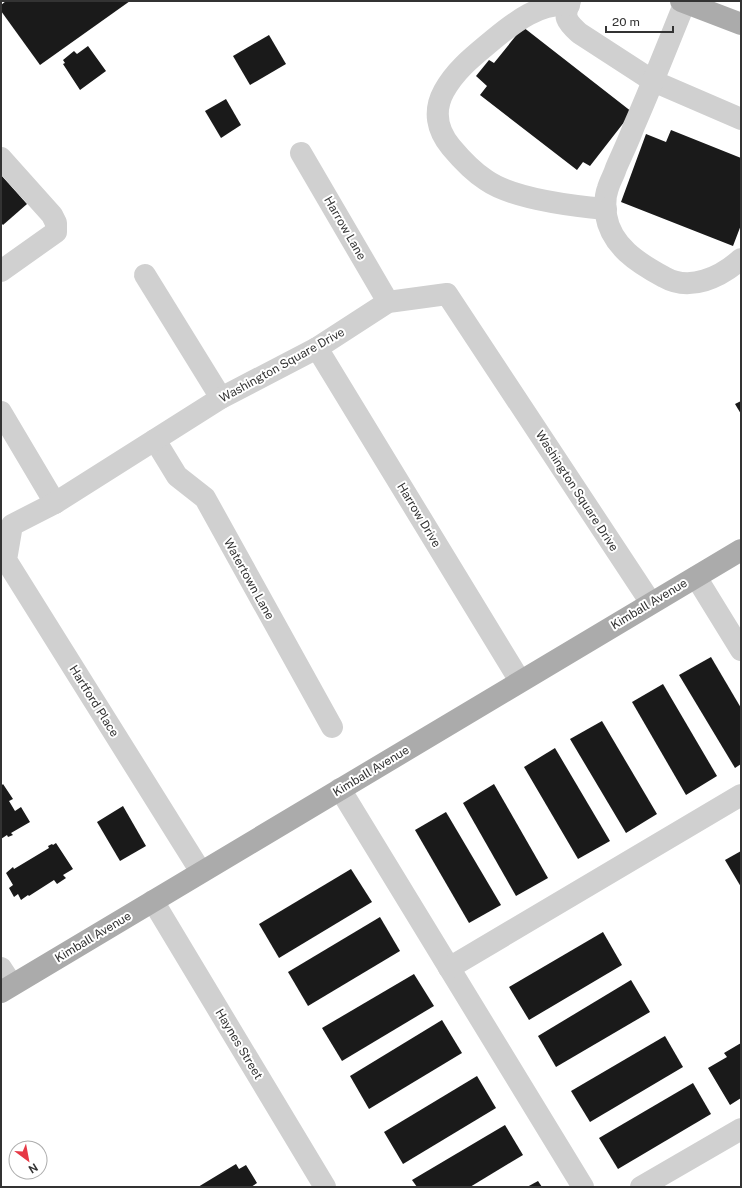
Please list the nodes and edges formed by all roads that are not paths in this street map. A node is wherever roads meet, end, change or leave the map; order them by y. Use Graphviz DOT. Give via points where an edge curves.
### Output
graph roads {
  1 [pos="683,2"];
  2 [pos="570,3"];
  3 [pos="741,24"];
  4 [pos="653,82"];
  5 [pos="741,119"];
  6 [pos="301,153"];
  7 [pos="1,158"];
  8 [pos="606,209"];
  9 [pos="741,259"];
  10 [pos="1,271"];
  11 [pos="145,275"];
  12 [pos="388,302"];
  13 [pos="317,348"];
  14 [pos="221,398"];
  15 [pos="1,412"];
  16 [pos="155,440"];
  17 [pos="55,503"];
  18 [pos="12,526"];
  19 [pos="741,550"];
  20 [pos="696,577"];
  21 [pos="651,603"];
  22 [pos="741,650"];
  23 [pos="520,681"];
  24 [pos="332,727"];
  25 [pos="340,789"];
  26 [pos="741,795"];
  27 [pos="201,872"];
  28 [pos="153,901"];
  29 [pos="449,968"];
  30 [pos="5,982"];
  31 [pos="741,1128"];
  32 [pos="325,1187"];
  33 [pos="583,1187"];
  34 [pos="641,1187"];
  1 -- 3 [label="main road"];
  1 -- 4 [label="street"];
  2 -- 4 [label="street" via="566,15 572,27"];
  2 -- 8 [label="street" via="541,8 529,14 463,64 443,92 437,118 445,140 472,170 494,185 528,197"];
  4 -- 5 [label="street"];
  4 -- 8 [label="street" via="608,188"];
  6 -- 12 [label="street, Harrow Lane"];
  7 -- 10 [label="street" via="52,215 56,223 56,232"];
  8 -- 9 [label="street" via="610,229 621,247 637,261 667,279 684,283 707,281"];
  11 -- 14 [label="street"];
  12 -- 13 [label="street, Washington Square Drive"];
  12 -- 21 [label="street, Washington Square Drive" via="447,294"];
  13 -- 14 [label="street, Washington Square Drive"];
  13 -- 23 [label="street, Harrow Drive"];
  14 -- 16 [label="street, Washington Square Drive"];
  15 -- 17 [label="street"];
  16 -- 17 [label="street, Washington Square Drive"];
  16 -- 24 [label="street, Watertown Lane" via="177,476 205,498"];
  17 -- 18 [label="street, Washington Square Drive"];
  18 -- 27 [label="street, Hartford Place" via="6,560"];
  19 -- 20 [label="main road, Kimball Avenue"];
  20 -- 21 [label="main road, Kimball Avenue"];
  20 -- 22 [label="street"];
  21 -- 23 [label="main road, Kimball Avenue"];
  23 -- 25 [label="main road, Kimball Avenue"];
  25 -- 27 [label="main road, Kimball Avenue"];
  25 -- 29 [label="street"];
  26 -- 29 [label="street"];
  27 -- 28 [label="main road, Kimball Avenue"];
  28 -- 30 [label="main road, Kimball Avenue"];
  28 -- 32 [label="street, Haynes Street"];
  29 -- 33 [label="street"];
  31 -- 34 [label="street"];
}
